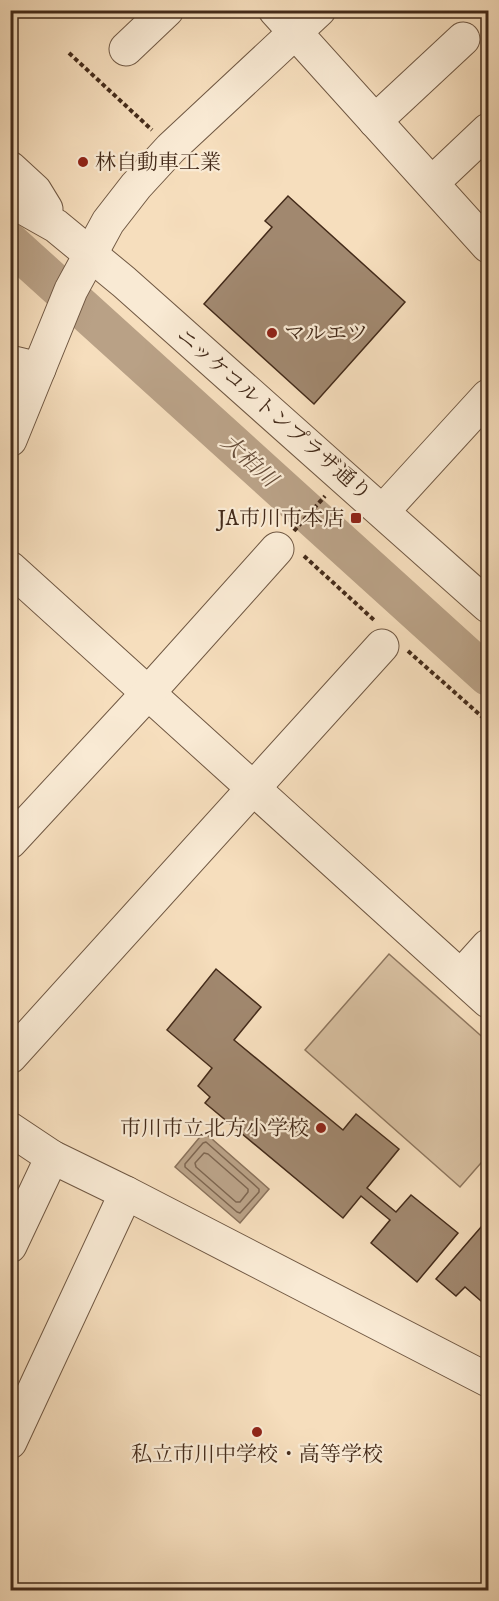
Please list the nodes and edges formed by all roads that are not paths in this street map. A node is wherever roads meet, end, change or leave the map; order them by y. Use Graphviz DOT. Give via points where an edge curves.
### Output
graph roads {
  1 [pos="167,10"];
  2 [pos="319,10"];
  3 [pos="285,21"];
  4 [pos="464,39"];
  5 [pos="126,49"];
  6 [pos="375,121"];
  7 [pos="489,130"];
  8 [pos="10,168"];
  9 [pos="432,183"];
  10 [pos="10,196"];
  11 [pos="56,226"];
  12 [pos="489,246"];
  13 [pos="83,265"];
  14 [pos="25,366"];
  15 [pos="17,405"];
  16 [pos="484,410"];
  17 [pos="10,440"];
  18 [pos="383,511"];
  19 [pos="285,540"];
  20 [pos="10,568"];
  21 [pos="489,606"];
  22 [pos="382,646"];
  23 [pos="148,693"];
  24 [pos="253,788"];
  25 [pos="10,842"];
  26 [pos="489,946"];
  27 [pos="461,976"];
  28 [pos="489,1000"];
  29 [pos="10,1057"];
  30 [pos="10,1129"];
  31 [pos="52,1157"];
  32 [pos="126,1193"];
  33 [pos="10,1246"];
  34 [pos="487,1376"];
  35 [pos="10,1442"];
  1 -- 5 [label="street"];
  2 -- 3 [label="street"];
  3 -- 6 [label="street"];
  3 -- 13 [label="street" via="122,204"];
  4 -- 6 [label="street"];
  6 -- 9 [label="street"];
  7 -- 9 [label="street"];
  8 -- 11 [label="street, ニッケコルトンプラザ通り" via="35,190"];
  9 -- 12 [label="street"];
  10 -- 11 [label="street, ニッケコルトンプラザ通り"];
  11 -- 13 [label="street, ニッケコルトンプラザ通り"];
  13 -- 14 [label="street" via="55,324"];
  13 -- 18 [label="street, ニッケコルトンプラザ通り" via="124,282"];
  14 -- 15 [label="street"];
  15 -- 17 [label="street"];
  16 -- 18 [label="street"];
  18 -- 21 [label="street, ニッケコルトンプラザ通り"];
  19 -- 23 [label="street"];
  20 -- 23 [label="street"];
  22 -- 24 [label="street"];
  23 -- 24 [label="street"];
  23 -- 25 [label="street"];
  24 -- 27 [label="street"];
  24 -- 29 [label="street"];
  26 -- 27 [label="street"];
  27 -- 28 [label="street"];
  30 -- 31 [label="street"];
  31 -- 32 [label="street"];
  31 -- 33 [label="street"];
  32 -- 34 [label="street"];
  32 -- 35 [label="street"];
}
